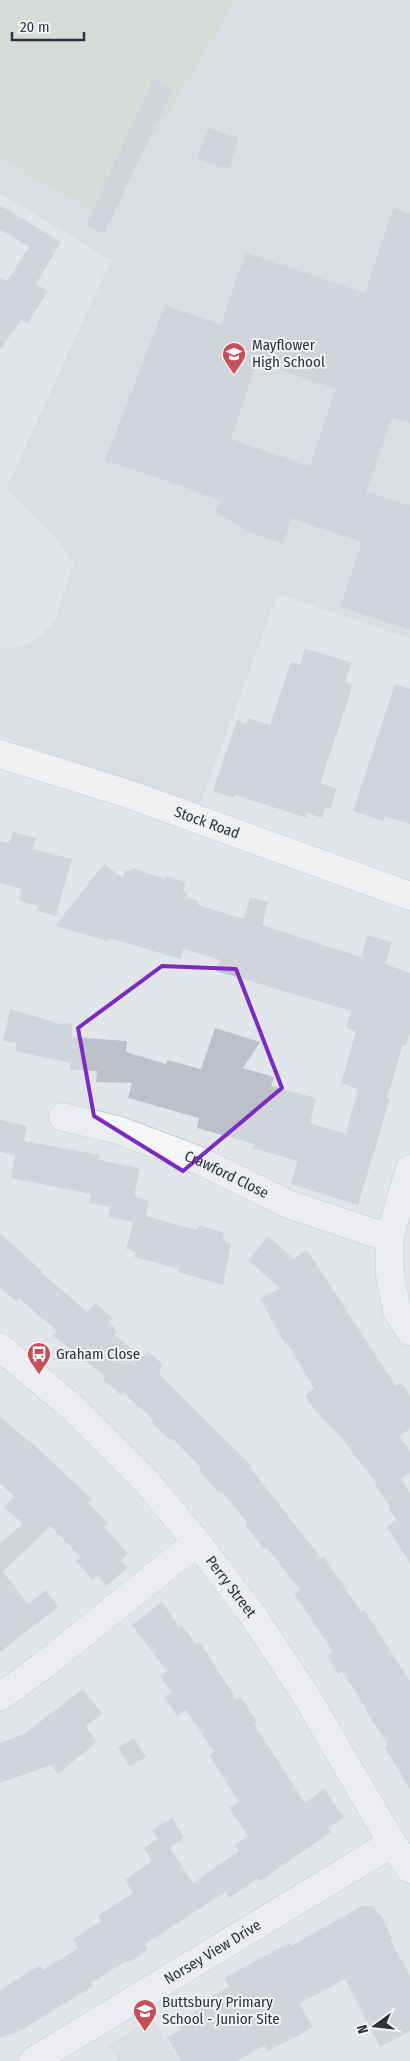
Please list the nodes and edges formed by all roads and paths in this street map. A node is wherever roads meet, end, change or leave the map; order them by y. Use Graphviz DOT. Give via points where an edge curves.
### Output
graph roads {
  1 [pos="0,754"];
  2 [pos="410,896"];
  3 [pos="63,1117"];
  4 [pos="410,1169"];
  5 [pos="388,1238"];
  6 [pos="410,1331"];
  7 [pos="0,1347"];
  8 [pos="197,1542"];
  9 [pos="0,1697"];
  10 [pos="392,1843"];
  11 [pos="410,1869"];
  12 [pos="33,2061"];
  1 -- 2 [label="main road, Stock Road" via="128,794"];
  3 -- 5 [label="street, Crawford Close" via="118,1130 181,1153 288,1204"];
  4 -- 5 [label="street"];
  5 -- 6 [label="street" via="390,1275 397,1311"];
  7 -- 8 [label="street, Perry Street" via="80,1415 146,1480"];
  8 -- 9 [label="street"];
  8 -- 10 [label="street, Perry Street" via="254,1617 306,1694"];
  10 -- 11 [label="street, Perry Street"];
  10 -- 12 [label="street, Norsey View Drive"];
}
